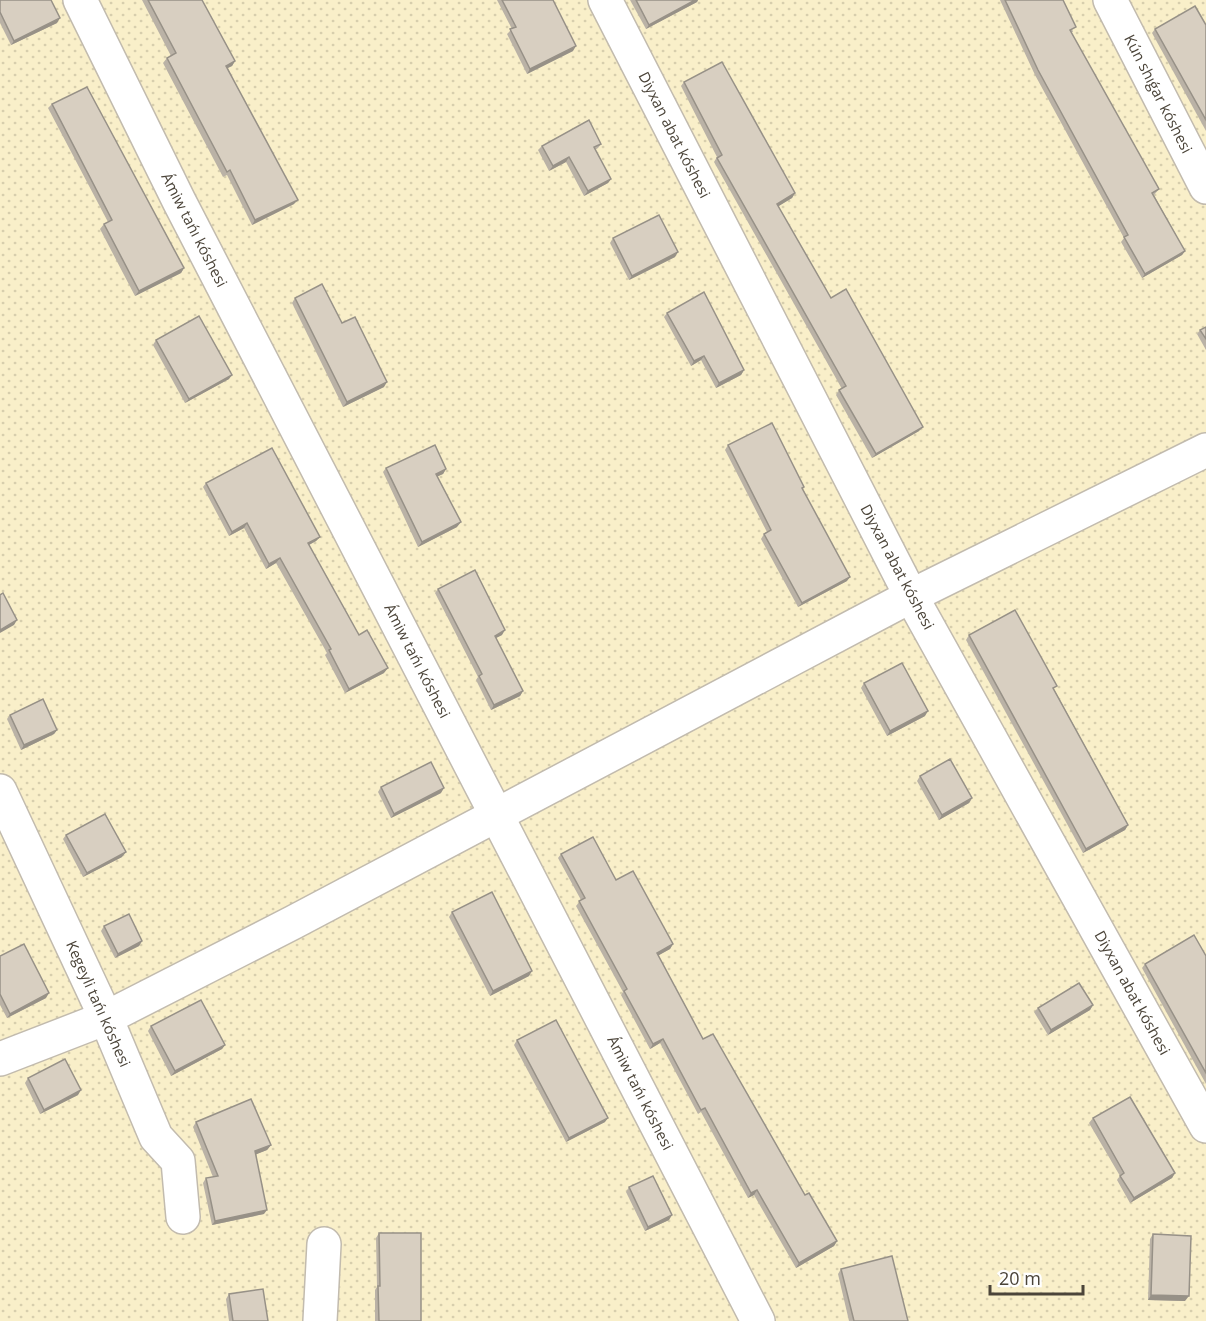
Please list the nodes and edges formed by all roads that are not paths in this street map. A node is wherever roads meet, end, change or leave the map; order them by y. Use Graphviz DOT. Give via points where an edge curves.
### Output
graph roads {
  1 [pos="80,0"];
  2 [pos="605,0"];
  3 [pos="1110,0"];
  4 [pos="1206,187"];
  5 [pos="1206,450"];
  6 [pos="911,596"];
  7 [pos="0,791"];
  8 [pos="497,816"];
  9 [pos="105,1018"];
  10 [pos="0,1059"];
  11 [pos="1206,1125"];
  12 [pos="183,1217"];
  13 [pos="324,1244"];
  14 [pos="320,1321"];
  15 [pos="758,1321"];
  1 -- 8 [label="street, Ámiw tańı kóshesi" via="179,201"];
  2 -- 6 [label="street, Diyxan abat kóshesi"];
  3 -- 4 [label="street, Kún shıǵar kóshesi"];
  5 -- 6 [label="street"];
  6 -- 8 [label="street"];
  6 -- 11 [label="street, Diyxan abat kóshesi"];
  7 -- 9 [label="street, Kegeyli tańı kóshesi"];
  8 -- 9 [label="street"];
  8 -- 15 [label="street, Ámiw tańı kóshesi"];
  9 -- 10 [label="street"];
  9 -- 12 [label="street, Kegeyli tańı kóshesi" via="156,1137 178,1161"];
  13 -- 14 [label="street"];
}
